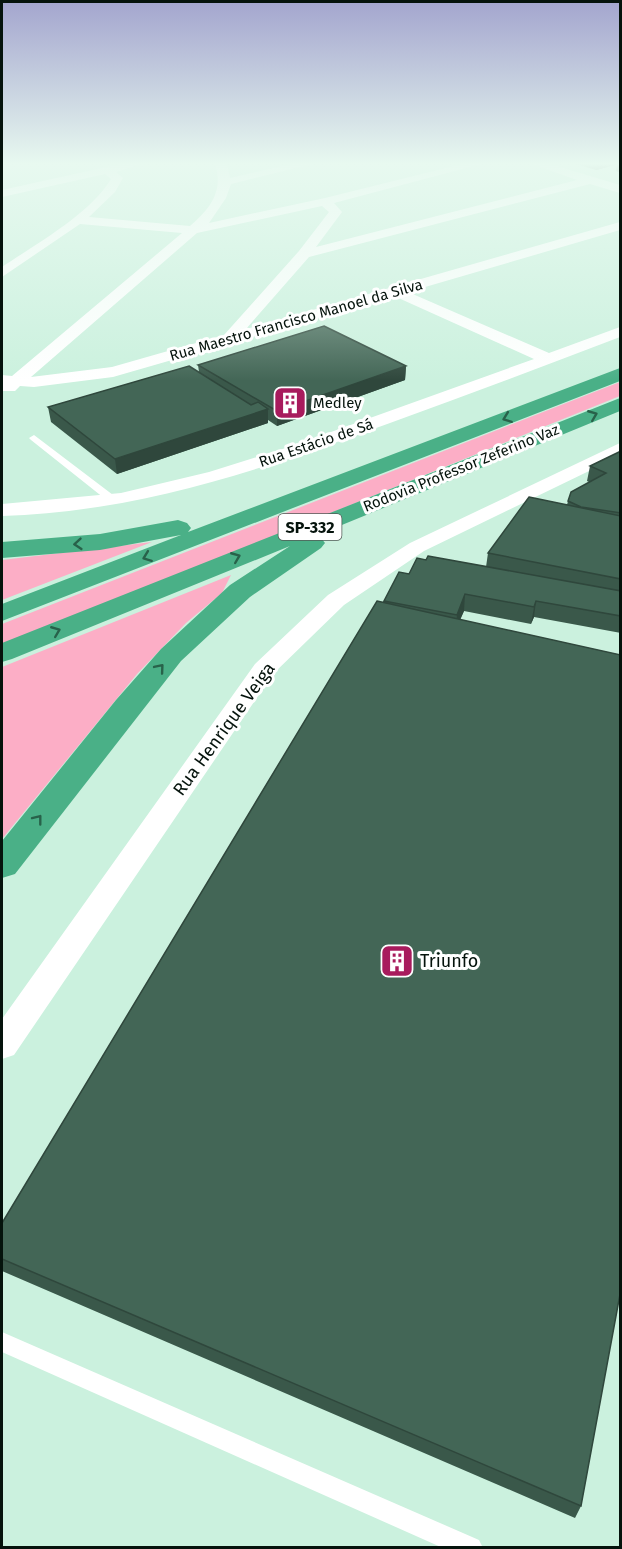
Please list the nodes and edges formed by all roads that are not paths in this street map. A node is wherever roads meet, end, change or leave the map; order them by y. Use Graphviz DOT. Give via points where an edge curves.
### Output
graph roads {
  1 [pos="53,236"];
  2 [pos="185,236"];
  3 [pos="318,236"];
  4 [pos="372,236"];
  5 [pos="585,236"];
  6 [pos="304,254"];
  7 [pos="2,273"];
  8 [pos="395,291"];
  9 [pos="251,314"];
  10 [pos="284,324"];
  11 [pos="621,332"];
  12 [pos="228,340"];
  13 [pos="548,359"];
  14 [pos="621,374"];
  15 [pos="8,380"];
  16 [pos="2,394"];
  17 [pos="621,404"];
  18 [pos="34,438"];
  19 [pos="621,449"];
  20 [pos="470,466"];
  21 [pos="339,484"];
  22 [pos="113,500"];
  23 [pos="2,510"];
  24 [pos="2,550"];
  25 [pos="2,613"];
  26 [pos="2,653"];
  27 [pos="2,865"];
  28 [pos="2,1045"];
  29 [pos="2,1342"];
  30 [pos="471,1548"];
  1 -- 7 [label="street"];
  2 -- 15 [label="street"];
  3 -- 6 [label="street"];
  4 -- 6 [label="street"];
  5 -- 8 [label="street, Rua Maestro Francisco Manoel da Silva"];
  6 -- 9 [label="street"];
  8 -- 10 [label="street, Rua Maestro Francisco Manoel da Silva"];
  8 -- 13 [label="street"];
  9 -- 10 [label="street" via="257,319"];
  9 -- 12 [label="street"];
  10 -- 12 [label="street, Rua Maestro Francisco Manoel da Silva"];
  11 -- 13 [label="street, Rua Estácio de Sá"];
  12 -- 15 [label="street, Rua Maestro Francisco Manoel da Silva" via="75,379"];
  13 -- 22 [label="street, Rua Estácio de Sá" via="282,456 168,489"];
  14 -- 21 [label="highway, Rodovia Professor Zeferino Vaz / SP-332, one-way"];
  15 -- 16 [label="street"];
  20 -- 17 [label="highway, Rodovia Professor Zeferino Vaz / SP-332, one-way"];
  18 -- 22 [label="lane"];
  19 -- 28 [label="street, Rua Henrique Veiga" via="417,547 336,600 264,669"];
  26 -- 20 [label="highway, Rodovia Professor Zeferino Vaz / SP-332, one-way"];
  27 -- 20 [label="highway, one-way" via="127,707 171,656 233,597 349,520"];
  21 -- 24 [label="highway, one-way" via="205,522 143,535"];
  21 -- 25 [label="highway, Rodovia Professor Zeferino Vaz / SP-332, one-way"];
  22 -- 23 [label="street, Rua Estácio de Sá"];
  29 -- 30 [label="lane"];
}
